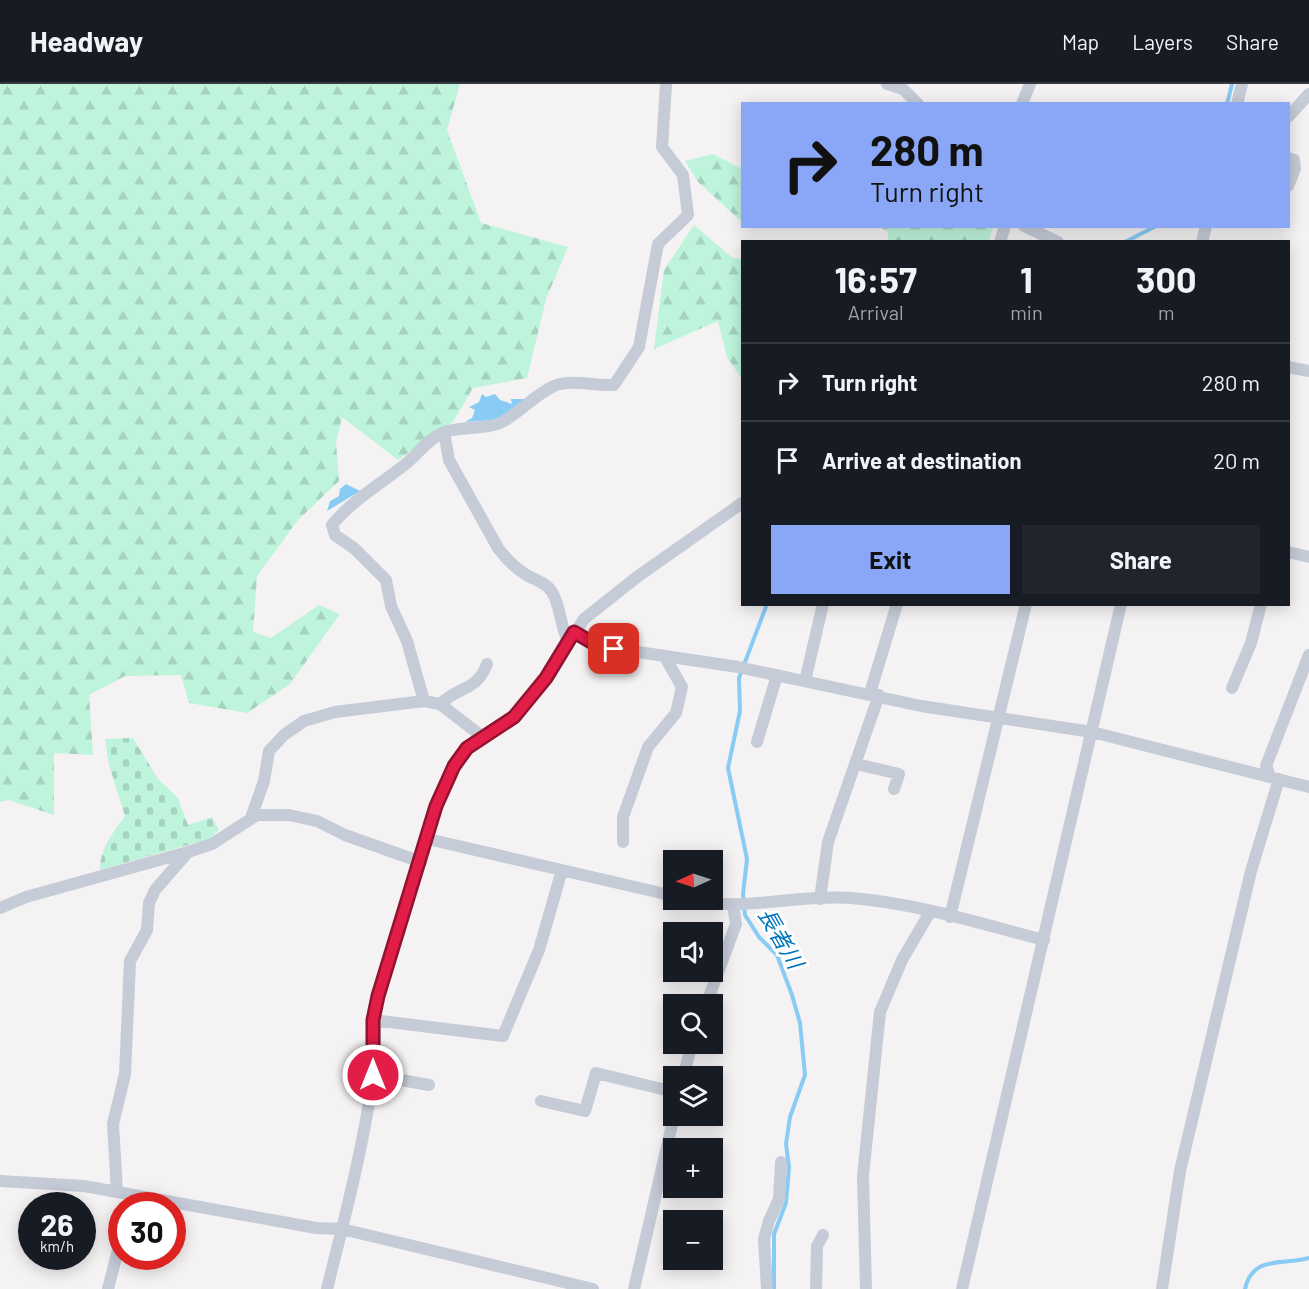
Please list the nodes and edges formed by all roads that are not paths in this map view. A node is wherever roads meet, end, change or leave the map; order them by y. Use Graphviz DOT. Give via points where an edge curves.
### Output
graph roads {
  1 [pos="666,84"];
  2 [pos="888,84"];
  3 [pos="1030,84"];
  4 [pos="1242,84"];
  5 [pos="1309,94"];
  6 [pos="916,102"];
  7 [pos="1023,102"];
  8 [pos="1238,102"];
  9 [pos="1290,115"];
  10 [pos="1290,159"];
  11 [pos="1290,181"];
  12 [pos="1028,228"];
  13 [pos="1054,240"];
  14 [pos="1290,367"];
  15 [pos="1309,371"];
  16 [pos="444,432"];
  17 [pos="741,504"];
  18 [pos="1290,552"];
  19 [pos="1309,557"];
  20 [pos="823,606"];
  21 [pos="897,606"];
  22 [pos="1025,606"];
  23 [pos="1121,606"];
  24 [pos="1260,606"];
  25 [pos="571,636"];
  26 [pos="1309,655"];
  27 [pos="665,657"];
  28 [pos="487,664"];
  29 [pos="777,675"];
  30 [pos="805,681"];
  31 [pos="1232,688"];
  32 [pos="875,694"];
  33 [pos="424,701"];
  34 [pos="440,704"];
  35 [pos="997,717"];
  36 [pos="1092,732"];
  37 [pos="484,738"];
  38 [pos="757,742"];
  39 [pos="856,764"];
  40 [pos="1275,777"];
  41 [pos="1309,787"];
  42 [pos="894,789"];
  43 [pos="251,818"];
  44 [pos="428,839"];
  45 [pos="623,842"];
  46 [pos="188,852"];
  47 [pos="421,862"];
  48 [pos="562,870"];
  49 [pos="663,893"];
  50 [pos="820,899"];
  51 [pos="723,902"];
  52 [pos="740,903"];
  53 [pos="0,908"];
  54 [pos="930,912"];
  55 [pos="950,917"];
  56 [pos="1044,940"];
  57 [pos="710,994"];
  58 [pos="373,1020"];
  59 [pos="373,1075"];
  60 [pos="429,1085"];
  61 [pos="663,1089"];
  62 [pos="541,1101"];
  63 [pos="672,1126"];
  64 [pos="781,1162"];
  65 [pos="0,1181"];
  66 [pos="117,1192"];
  67 [pos="186,1208"];
  68 [pos="342,1229"];
  69 [pos="823,1235"];
  70 [pos="113,1270"];
  71 [pos="546,1283"];
  72 [pos="108,1289"];
  73 [pos="327,1289"];
  74 [pos="593,1289"];
  75 [pos="634,1289"];
  76 [pos="767,1289"];
  77 [pos="816,1289"];
  78 [pos="866,1289"];
  79 [pos="962,1289"];
  80 [pos="1162,1289"];
  1 -- 16 [label="street" via="662,147 683,175 688,215 658,244 639,347 631,362 614,385 575,382 554,386 499,423"];
  2 -- 6 [label="street" via="903,89"];
  3 -- 7 [label="street"];
  4 -- 8 [label="street"];
  5 -- 9 [label="street"];
  10 -- 11 [label="street" via="1294,160 1295,169"];
  12 -- 13 [label="street"];
  14 -- 15 [label="street"];
  16 -- 25 [label="street" via="449,460 498,548 507,561 553,592 561,627"];
  16 -- 33 [label="street" via="343,511 332,525 335,535 386,580 391,606 407,641"];
  17 -- 25 [label="street" via="637,577 584,619"];
  18 -- 19 [label="street"];
  20 -- 30 [label="street"];
  21 -- 32 [label="street"];
  22 -- 35 [label="street"];
  23 -- 36 [label="street"];
  24 -- 31 [label="street" via="1251,643"];
  25 -- 27 [label="street" via="598,646"];
  25 -- 37 [label="street" via="555,664 514,717"];
  26 -- 40 [label="street" via="1266,766"];
  27 -- 29 [label="street"];
  27 -- 45 [label="street" via="682,687 676,713 648,747 623,817"];
  28 -- 34 [label="street" via="482,678 473,686 453,692"];
  29 -- 30 [label="street"];
  29 -- 38 [label="street"];
  30 -- 32 [label="street"];
  32 -- 35 [label="street" via="921,706"];
  32 -- 39 [label="street"];
  33 -- 34 [label="street"];
  33 -- 43 [label="street" via="335,712 304,721 269,751"];
  34 -- 37 [label="street"];
  35 -- 36 [label="street"];
  35 -- 55 [label="street"];
  36 -- 40 [label="street"];
  36 -- 56 [label="street"];
  37 -- 44 [label="street" via="467,748 454,766 436,806"];
  39 -- 42 [label="street" via="899,774"];
  39 -- 50 [label="street" via="828,842"];
  40 -- 41 [label="street"];
  40 -- 80 [label="street" via="1180,1171"];
  43 -- 46 [label="street" via="212,844"];
  43 -- 47 [label="street" via="257,814 290,815 316,821 345,836"];
  44 -- 47 [label="street"];
  44 -- 48 [label="street"];
  46 -- 53 [label="street" via="36,894"];
  46 -- 66 [label="street" via="154,890 147,930 130,961 125,1074 113,1124"];
  47 -- 58 [label="street"];
  48 -- 49 [label="street"];
  48 -- 58 [label="street" via="539,950 503,1036"];
  50 -- 52 [label="street"];
  50 -- 54 [label="street" via="858,899"];
  51 -- 52 [label="street"];
  52 -- 57 [label="street"];
  54 -- 55 [label="street"];
  54 -- 78 [label="street" via="902,960 880,1012 863,1176"];
  55 -- 56 [label="street"];
  56 -- 79 [label="street"];
  58 -- 59 [label="street"];
  59 -- 60 [label="street"];
  59 -- 68 [label="street" via="364,1137"];
  61 -- 62 [label="street" via="596,1073 585,1111"];
  63 -- 75 [label="street"];
  64 -- 76 [label="street" via="779,1199 764,1239"];
  65 -- 66 [label="street" via="51,1182"];
  67 -- 68 [label="street"];
  68 -- 71 [label="street"];
  68 -- 73 [label="street"];
  69 -- 77 [label="street" via="817,1246"];
  70 -- 72 [label="street"];
  71 -- 74 [label="street"];
}
